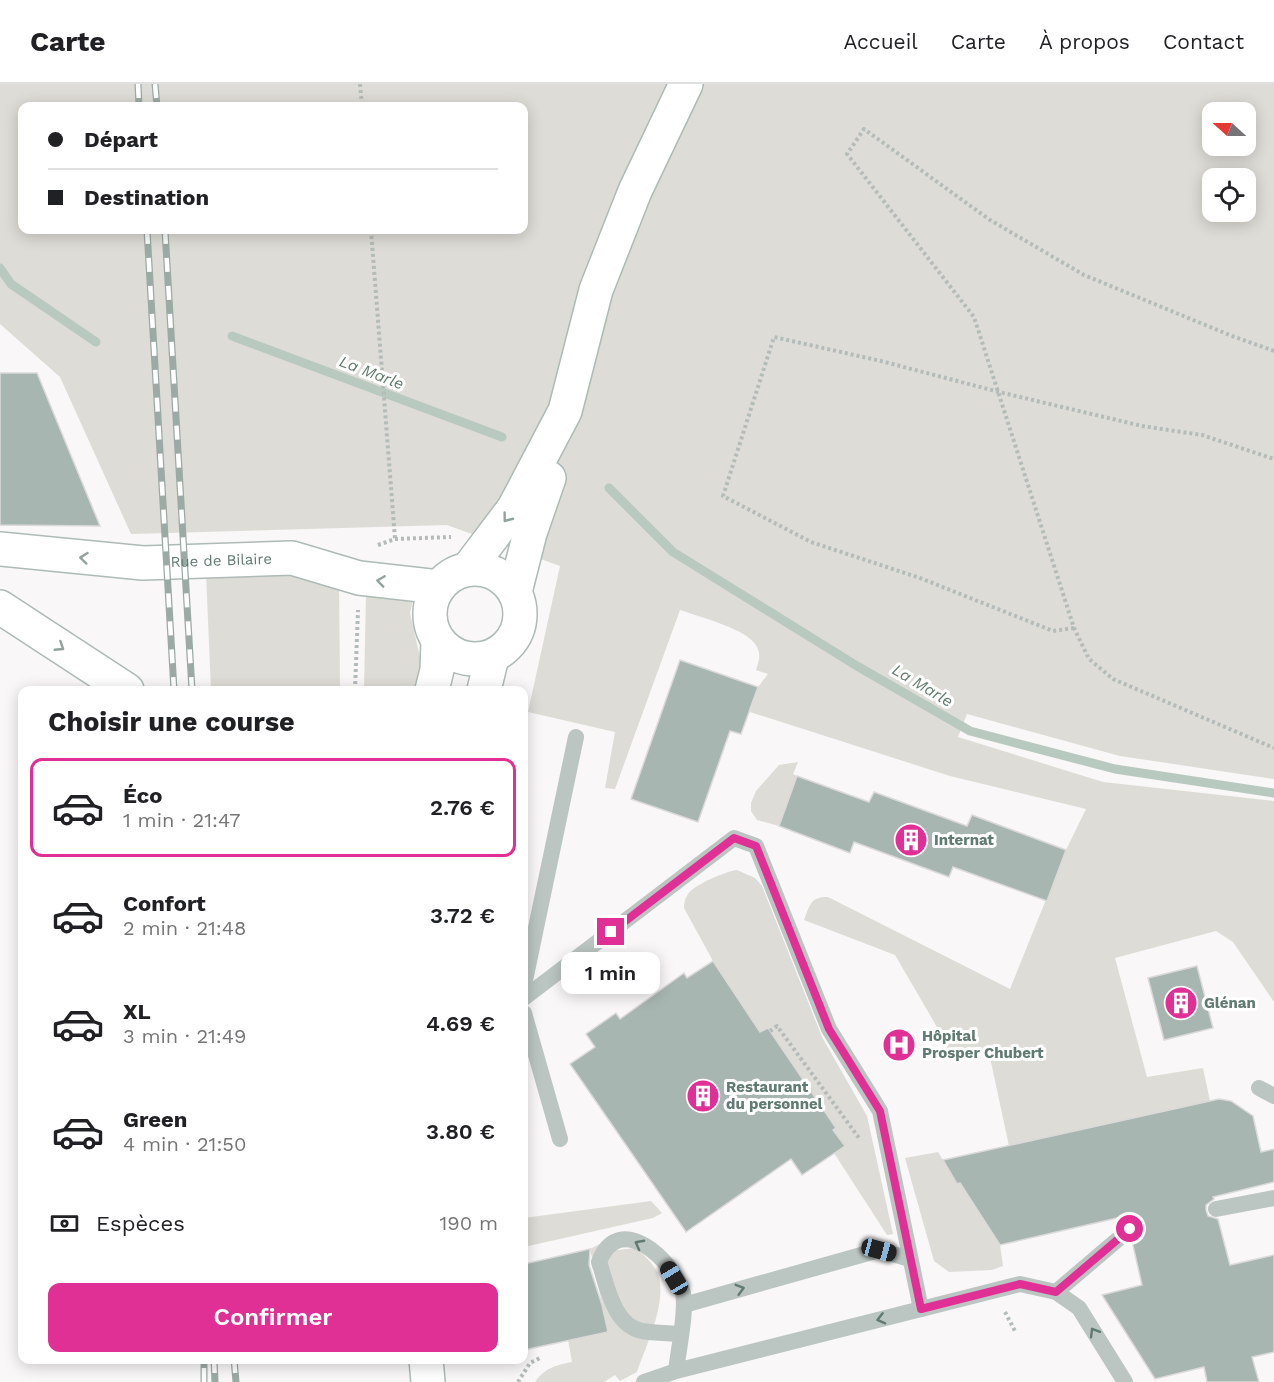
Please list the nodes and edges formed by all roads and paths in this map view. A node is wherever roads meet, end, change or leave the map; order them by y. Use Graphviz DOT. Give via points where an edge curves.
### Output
graph roads {
  1 [pos="360,84"];
  2 [pos="686,84"];
  3 [pos="362,102"];
  4 [pos="371,234"];
  5 [pos="1274,351"];
  6 [pos="999,392"];
  7 [pos="565,411"];
  8 [pos="1274,459"];
  9 [pos="395,539"];
  10 [pos="0,549"];
  11 [pos="468,569"];
  12 [pos="439,587"];
  13 [pos="515,592"];
  14 [pos="0,607"];
  15 [pos="1074,628"];
  16 [pos="438,641"];
  17 [pos="492,657"];
  18 [pos="122,686"];
  19 [pos="433,686"];
  20 [pos="485,686"];
  21 [pos="576,737"];
  22 [pos="1274,748"];
  23 [pos="528,966"];
  24 [pos="528,995"];
  25 [pos="528,1027"];
  26 [pos="770,1031"];
  27 [pos="1259,1088"];
  28 [pos="1274,1096"];
  29 [pos="844,1116"];
  30 [pos="560,1139"];
  31 [pos="1274,1198"];
  32 [pos="1216,1209"];
  33 [pos="1130,1229"];
  34 [pos="910,1259"];
  35 [pos="1056,1292"];
  36 [pos="684,1305"];
  37 [pos="921,1309"];
  38 [pos="680,1334"];
  39 [pos="540,1358"];
  40 [pos="426,1364"];
  41 [pos="676,1371"];
  42 [pos="428,1382"];
  43 [pos="518,1382"];
  44 [pos="644,1382"];
  45 [pos="1125,1382"];
  1 -- 3 [label="path"];
  2 -- 7 [label="street" via="635,191 596,290"];
  4 -- 9 [label="path"];
  5 -- 6 [label="path" via="1084,275 990,220 864,129 847,154 974,317"];
  6 -- 8 [label="path" via="1142,426 1202,435"];
  6 -- 15 [label="path"];
  6 -- 15 [label="path" via="774,337 723,496 811,542 920,578 1053,631"];
  7 -- 11 [label="street, one-way" via="514,508"];
  7 -- 13 [label="street" via="568,423 530,533"];
  12 -- 10 [label="street, Rue de Bilaire, one-way" via="359,578 292,558 143,563"];
  11 -- 12 [label="street" via="447,578"];
  11 -- 13 [label="street" via="495,573"];
  12 -- 16 [label="street" via="429,608 432,631"];
  13 -- 17 [label="street" via="521,617 518,629 512,641"];
  14 -- 18 [label="street, one-way"];
  15 -- 22 [label="path" via="1089,659 1113,679"];
  16 -- 17 [label="street" via="462,658"];
  16 -- 19 [label="street"];
  17 -- 20 [label="street"];
  21 -- 23 [label="lane"];
  24 -- 34 [label="lane" via="734,838 756,846 829,1029 880,1111"];
  25 -- 30 [label="lane"];
  26 -- 29 [label="path" via="777,1026"];
  27 -- 28 [label="lane"];
  31 -- 32 [label="lane"];
  33 -- 35 [label="lane"];
  36 -- 34 [label="lane, one-way" via="879,1250"];
  34 -- 37 [label="lane"];
  35 -- 37 [label="lane" via="1020,1284"];
  45 -- 35 [label="lane, one-way" via="1080,1308"];
  36 -- 38 [label="lane"];
  36 -- 38 [label="lane, one-way" via="682,1292 666,1264 641,1243 626,1238 603,1250 599,1262 616,1310 626,1323 640,1330"];
  37 -- 41 [label="lane, one-way"];
  38 -- 41 [label="lane"];
  39 -- 43 [label="path" via="530,1363"];
  40 -- 42 [label="street"];
  41 -- 44 [label="lane"];
}
